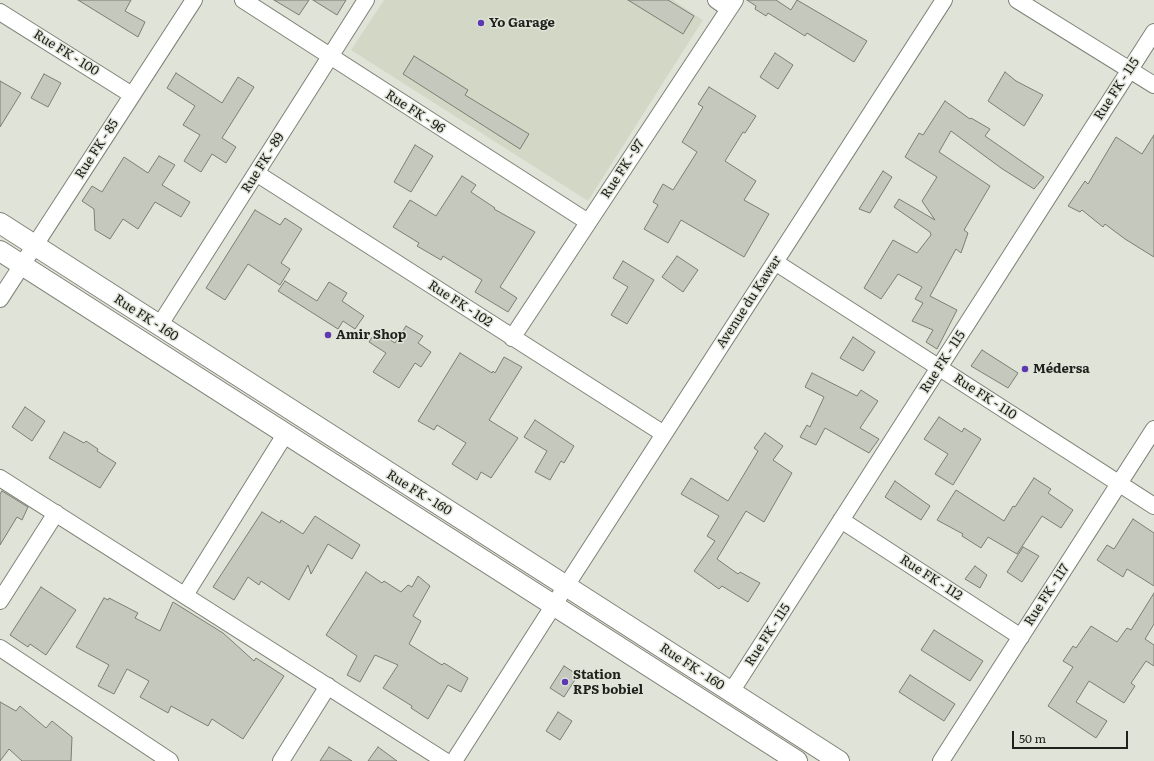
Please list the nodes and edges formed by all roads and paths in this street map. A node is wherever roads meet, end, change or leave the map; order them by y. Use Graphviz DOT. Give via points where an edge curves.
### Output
graph roads {
  1 [pos="4,0"];
  2 [pos="194,0"];
  3 [pos="242,0"];
  4 [pos="366,0"];
  5 [pos="944,0"];
  6 [pos="1017,0"];
  7 [pos="727,3"];
  8 [pos="0,6"];
  9 [pos="0,12"];
  10 [pos="1154,32"];
  11 [pos="330,57"];
  12 [pos="1130,70"];
  13 [pos="1154,85"];
  14 [pos="132,95"];
  15 [pos="256,173"];
  16 [pos="588,222"];
  17 [pos="0,223"];
  18 [pos="34,246"];
  19 [pos="0,251"];
  20 [pos="775,262"];
  21 [pos="22,265"];
  22 [pos="0,299"];
  23 [pos="159,326"];
  24 [pos="512,338"];
  25 [pos="939,367"];
  26 [pos="1154,429"];
  27 [pos="286,433"];
  28 [pos="664,434"];
  29 [pos="0,478"];
  30 [pos="1119,484"];
  31 [pos="1154,506"];
  32 [pos="56,513"];
  33 [pos="841,520"];
  34 [pos="566,586"];
  35 [pos="185,595"];
  36 [pos="0,600"];
  37 [pos="554,604"];
  38 [pos="1020,637"];
  39 [pos="0,648"];
  40 [pos="328,686"];
  41 [pos="731,692"];
  42 [pos="170,761"];
  43 [pos="281,761"];
  44 [pos="445,761"];
  45 [pos="454,761"];
  46 [pos="797,761"];
  47 [pos="838,761"];
  48 [pos="941,761"];
  1 -- 8 [label="street"];
  2 -- 14 [label="street, Rue FK - 85"];
  3 -- 11 [label="street, Rue FK - 96"];
  4 -- 11 [label="street, Rue FK - 89"];
  5 -- 20 [label="street, Avenue du Kawar"];
  6 -- 12 [label="street"];
  7 -- 16 [label="street, Rue FK - 97"];
  9 -- 14 [label="street, Rue FK - 100"];
  10 -- 12 [label="street, Rue FK - 115"];
  11 -- 15 [label="street, Rue FK - 89"];
  11 -- 16 [label="street, Rue FK - 96"];
  12 -- 13 [label="street"];
  12 -- 25 [label="street, Rue FK - 115"];
  14 -- 18 [label="street, Rue FK - 85"];
  15 -- 23 [label="street, Rue FK - 89"];
  15 -- 24 [label="street, Rue FK - 102"];
  16 -- 24 [label="street, Rue FK - 97"];
  17 -- 18 [label="main road, Rue FK - 160"];
  18 -- 21 [label="street, Rue FK - 85"];
  18 -- 23 [label="main road, Rue FK - 160"];
  19 -- 21 [label="main road, Rue FK - 160"];
  20 -- 25 [label="street, Rue FK - 110"];
  20 -- 28 [label="street, Avenue du Kawar"];
  21 -- 22 [label="street, Rue FK - 85"];
  21 -- 27 [label="main road, Rue FK - 160"];
  23 -- 34 [label="main road, Rue FK - 160"];
  24 -- 28 [label="street, Rue FK - 102"];
  25 -- 30 [label="street, Rue FK - 110"];
  25 -- 33 [label="street, Rue FK - 115"];
  26 -- 30 [label="street, Rue FK - 117"];
  27 -- 35 [label="street"];
  27 -- 37 [label="main road, Rue FK - 160"];
  28 -- 34 [label="street, Avenue du Kawar"];
  29 -- 32 [label="street"];
  30 -- 31 [label="street, Rue FK - 110"];
  30 -- 38 [label="street, Rue FK - 117"];
  32 -- 35 [label="street"];
  32 -- 36 [label="street"];
  33 -- 38 [label="street, Rue FK - 112"];
  33 -- 41 [label="street, Rue FK - 115"];
  34 -- 37 [label="street, Avenue du Kawar"];
  34 -- 41 [label="main road, Rue FK - 160"];
  35 -- 40 [label="street"];
  37 -- 45 [label="street, Avenue du Kawar"];
  37 -- 46 [label="main road, Rue FK - 160"];
  38 -- 48 [label="street, Rue FK - 117"];
  39 -- 42 [label="street"];
  40 -- 43 [label="street"];
  40 -- 44 [label="street"];
  41 -- 47 [label="main road, Rue FK - 160"];
}
